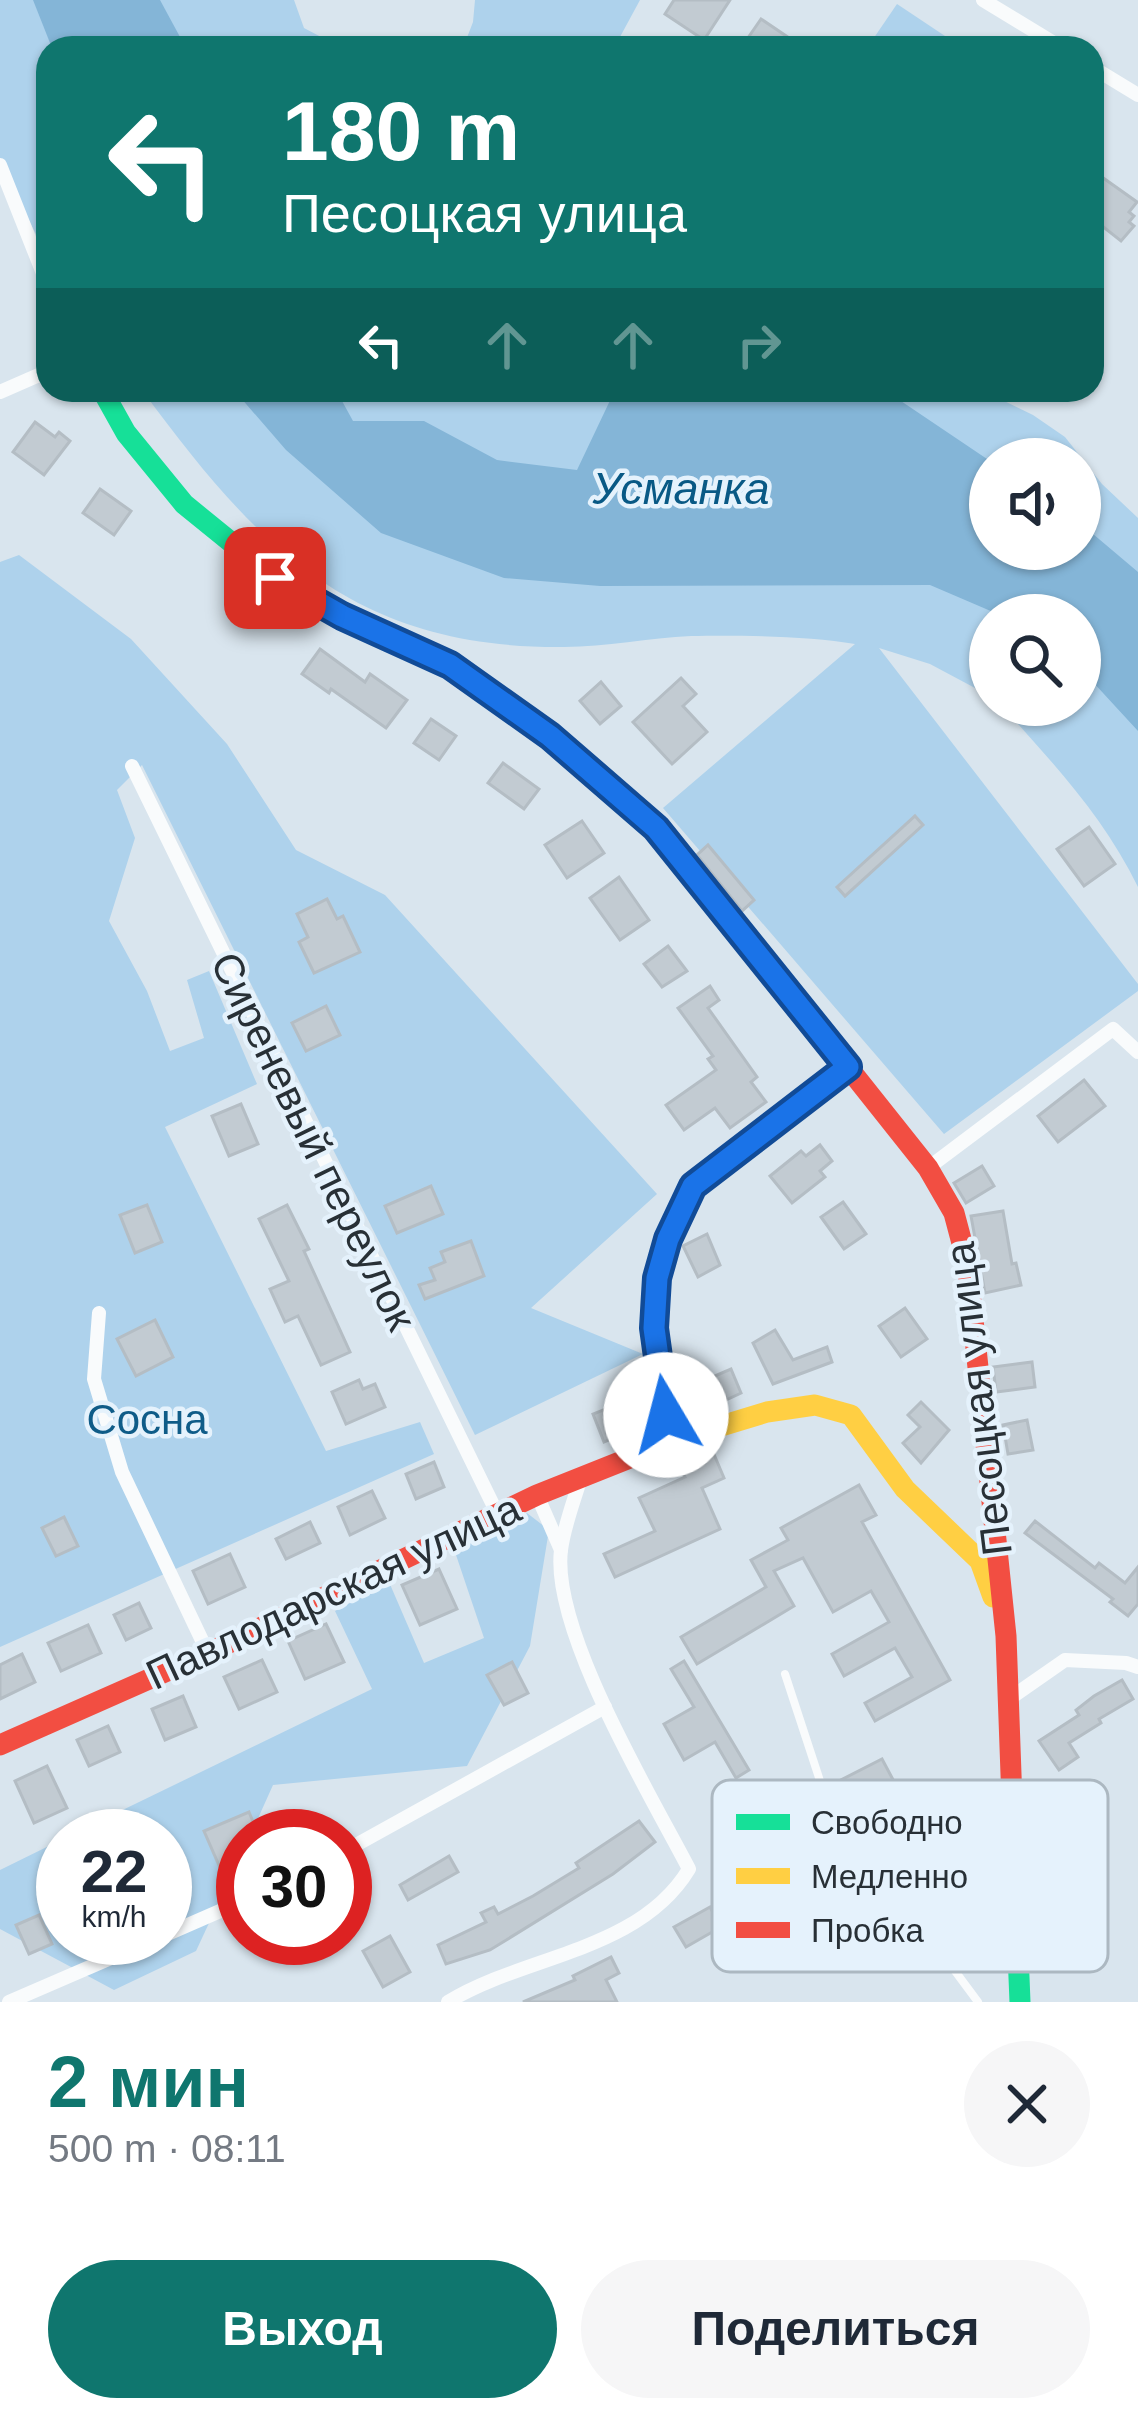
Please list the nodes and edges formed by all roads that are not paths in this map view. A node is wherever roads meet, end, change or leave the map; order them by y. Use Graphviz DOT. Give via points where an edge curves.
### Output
graph roads {
  1 [pos="983,0"];
  2 [pos="1042,36"];
  3 [pos="1104,74"];
  4 [pos="1138,95"];
  5 [pos="0,165"];
  6 [pos="36,256"];
  7 [pos="36,376"];
  8 [pos="0,392"];
  9 [pos="108,402"];
  10 [pos="132,766"];
  11 [pos="1138,1052"];
  12 [pos="848,1067"];
  13 [pos="928,1168"];
  14 [pos="99,1313"];
  15 [pos="666,1415"];
  16 [pos="692,1435"];
  17 [pos="669,1442"];
  18 [pos="580,1478"];
  19 [pos="537,1495"];
  20 [pos="498,1515"];
  21 [pos="561,1550"];
  22 [pos="1006,1636"];
  23 [pos="208,1653"];
  24 [pos="1138,1667"];
  25 [pos="785,1674"];
  26 [pos="1009,1699"];
  27 [pos="605,1707"];
  28 [pos="0,1745"];
  29 [pos="820,1780"];
  30 [pos="1012,1780"];
  31 [pos="372,1836"];
  32 [pos="94,1965"];
  33 [pos="956,1972"];
  34 [pos="1019,1972"];
  35 [pos="9,2002"];
  36 [pos="448,2002"];
  37 [pos="978,2002"];
  38 [pos="1020,2002"];
  1 -- 2 [label="street"];
  3 -- 4 [label="street"];
  5 -- 6 [label="street"];
  7 -- 8 [label="street"];
  9 -- 12 [label="street, Песоцкая улица" via="184,504 275,578 450,665 550,736 656,828"];
  10 -- 20 [label="street, Сиреневый переулок"];
  11 -- 13 [label="street" via="1113,1029"];
  12 -- 13 [label="street, Песоцкая улица"];
  12 -- 15 [label="street" via="693,1186 657,1278 654,1328"];
  13 -- 22 [label="street, Песоцкая улица" via="954,1213 967,1262"];
  14 -- 23 [label="street" via="94,1379 122,1472"];
  15 -- 16 [label="street"];
  15 -- 17 [label="street"];
  16 -- 17 [label="street, Песоцкая улица"];
  16 -- 22 [label="street, Песоцкая улица" via="815,1405 851,1415 905,1489 980,1561"];
  17 -- 18 [label="street, Павлодарская улица"];
  18 -- 19 [label="street, Павлодарская улица"];
  18 -- 21 [label="street"];
  19 -- 20 [label="street, Павлодарская улица"];
  19 -- 21 [label="street"];
  20 -- 23 [label="street, Павлодарская улица"];
  21 -- 27 [label="street" via="563,1601"];
  22 -- 26 [label="street, Песоцкая улица"];
  23 -- 28 [label="street, Павлодарская улица"];
  24 -- 26 [label="street" via="1064,1660"];
  25 -- 29 [label="lane"];
  26 -- 30 [label="street, Песоцкая улица"];
  27 -- 31 [label="street"];
  27 -- 36 [label="street" via="689,1868 620,1934 480,1982"];
  32 -- 35 [label="street"];
  33 -- 37 [label="lane"];
  34 -- 38 [label="street, Песоцкая улица"];
}
